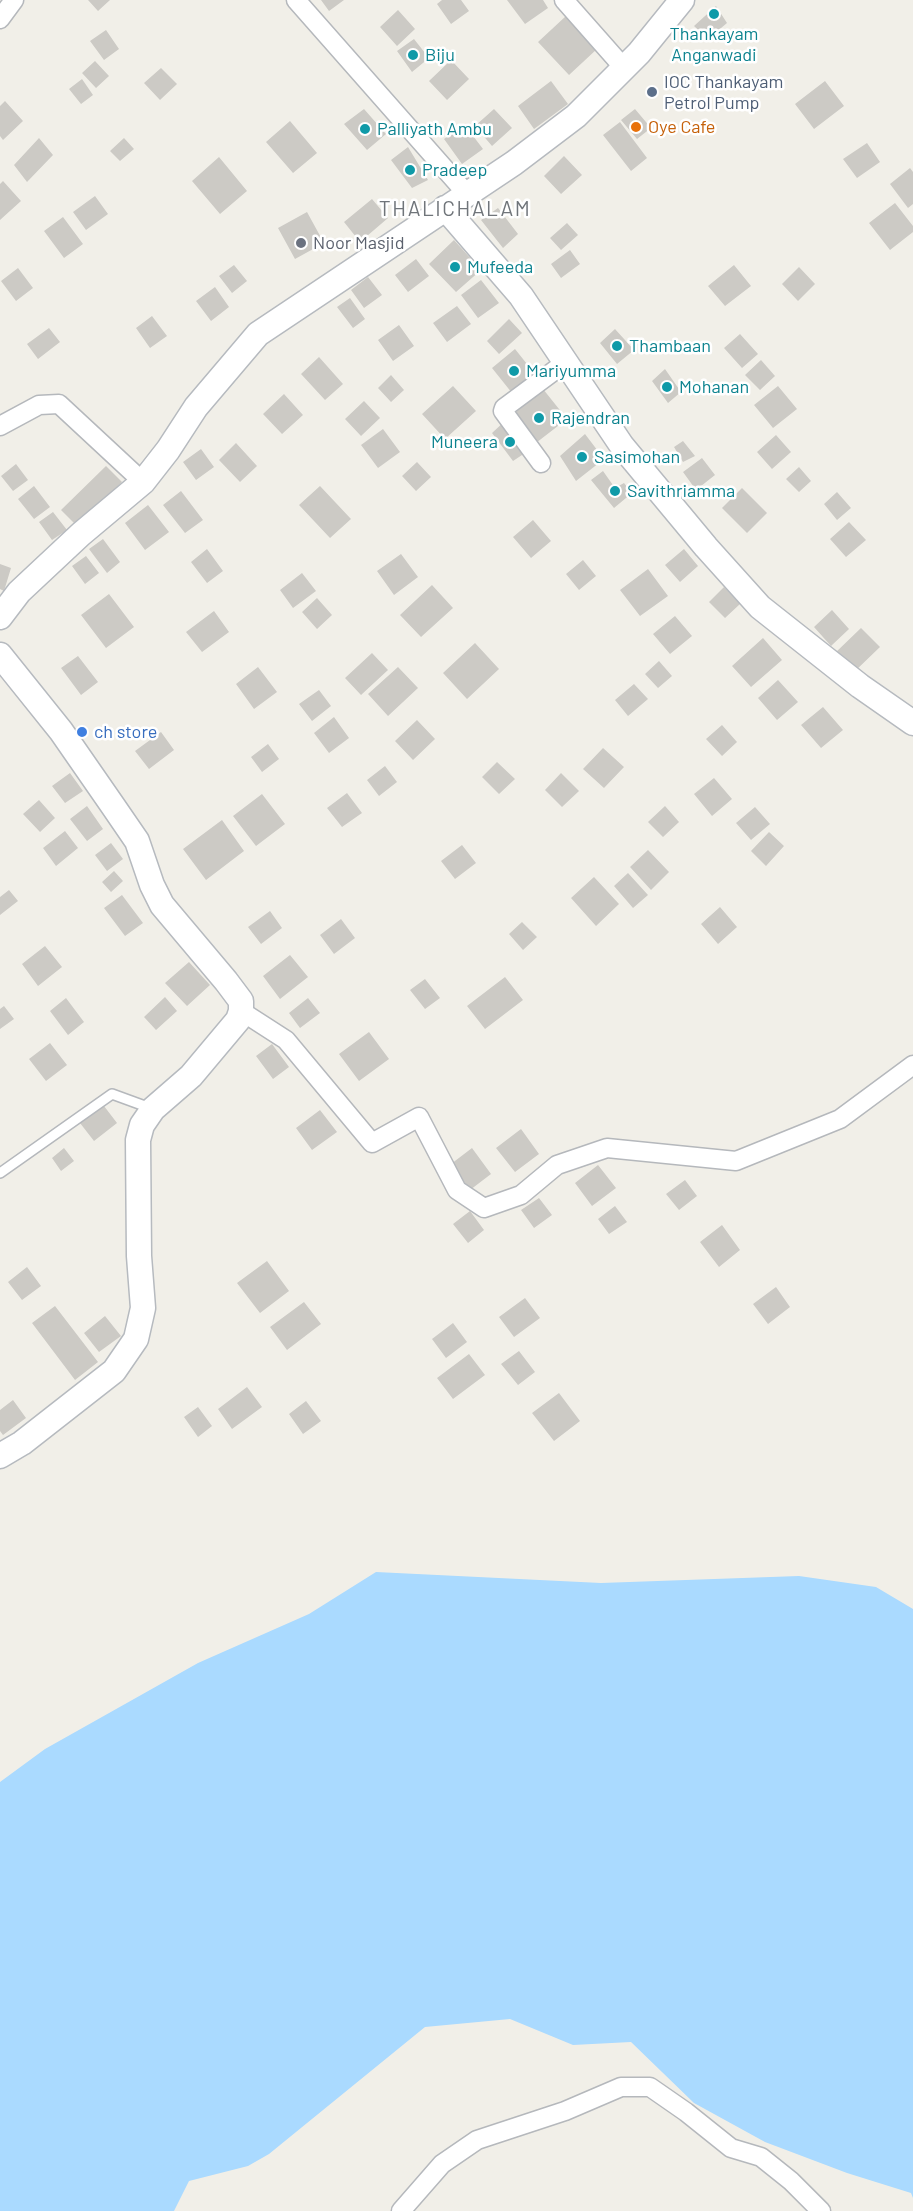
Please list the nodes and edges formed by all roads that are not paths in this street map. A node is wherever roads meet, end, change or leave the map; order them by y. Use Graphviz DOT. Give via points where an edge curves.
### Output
graph roads {
  1 [pos="14,0"];
  2 [pos="296,0"];
  3 [pos="564,0"];
  4 [pos="682,0"];
  5 [pos="0,19"];
  6 [pos="624,68"];
  7 [pos="467,194"];
  8 [pos="445,208"];
  9 [pos="566,362"];
  10 [pos="0,426"];
  11 [pos="541,463"];
  12 [pos="143,482"];
  13 [pos="0,617"];
  14 [pos="0,656"];
  15 [pos="913,723"];
  16 [pos="242,1011"];
  17 [pos="913,1065"];
  18 [pos="153,1109"];
  19 [pos="0,1173"];
  20 [pos="0,1456"];
  21 [pos="401,2211"];
  22 [pos="821,2211"];
  1 -- 5 [label="street"];
  2 -- 7 [label="street"];
  3 -- 6 [label="street"];
  4 -- 6 [label="main road"];
  6 -- 7 [label="main road" via="576,116"];
  7 -- 8 [label="main road"];
  8 -- 9 [label="main road" via="521,296"];
  8 -- 12 [label="main road" via="258,334 196,407"];
  9 -- 11 [label="street" via="503,411"];
  9 -- 15 [label="main road" via="622,446 760,607"];
  10 -- 12 [label="street" via="39,405 59,404"];
  12 -- 13 [label="main road" via="19,592"];
  14 -- 16 [label="main road" via="61,731 137,841 162,904 241,1001"];
  16 -- 17 [label="street" via="286,1040 372,1143 419,1117 457,1190 484,1208 521,1195 557,1165 607,1148 736,1161 840,1119"];
  16 -- 18 [label="main road" via="191,1076"];
  18 -- 19 [label="lane" via="112,1094"];
  18 -- 20 [label="main road" via="138,1140 143,1308 136,1339 114,1371"];
  21 -- 22 [label="street" via="442,2164 477,2140 565,2111 621,2087 650,2087 731,2148 760,2157"];
}
